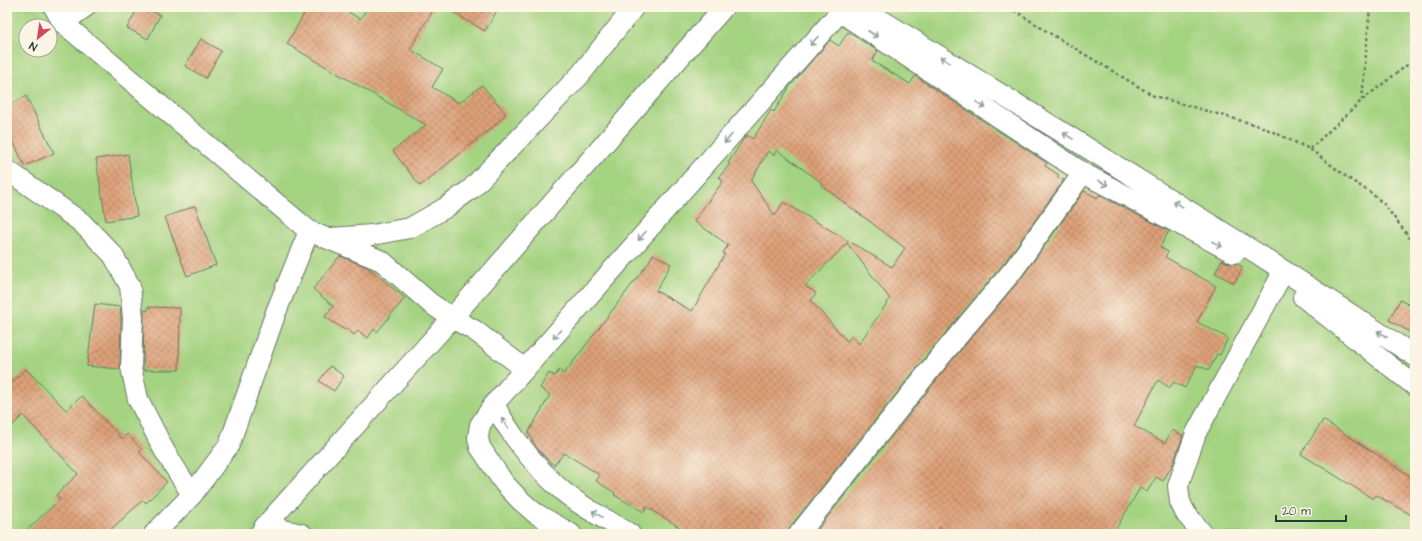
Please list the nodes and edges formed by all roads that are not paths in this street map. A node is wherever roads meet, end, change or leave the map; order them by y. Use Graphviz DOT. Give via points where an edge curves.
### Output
graph roads {
  1 [pos="85,7"];
  2 [pos="634,7"];
  3 [pos="724,7"];
  4 [pos="840,12"];
  5 [pos="58,15"];
  6 [pos="7,170"];
  7 [pos="1083,173"];
  8 [pos="309,231"];
  9 [pos="328,238"];
  10 [pos="1280,278"];
  11 [pos="452,318"];
  12 [pos="1415,356"];
  13 [pos="525,370"];
  14 [pos="1415,386"];
  15 [pos="494,404"];
  16 [pos="192,495"];
  17 [pos="263,530"];
  18 [pos="154,534"];
  19 [pos="302,534"];
  20 [pos="571,534"];
  21 [pos="630,534"];
  22 [pos="800,534"];
  23 [pos="1203,534"];
  1 -- 5 [label="street"];
  2 -- 9 [label="street" via="580,75 471,189 445,208 410,228 372,235"];
  3 -- 11 [label="street"];
  4 -- 7 [label="street, one-way"];
  12 -- 4 [label="street, one-way" via="1258,254 862,8"];
  4 -- 13 [label="street, one-way"];
  5 -- 8 [label="street"];
  6 -- 16 [label="street" via="81,222 113,255 130,286 133,318 131,367 138,399 164,450"];
  7 -- 10 [label="street, one-way"];
  7 -- 22 [label="street" via="1014,269 941,356"];
  8 -- 9 [label="street"];
  8 -- 16 [label="street" via="276,312 229,445"];
  9 -- 11 [label="street" via="382,261 430,303"];
  10 -- 14 [label="street"];
  10 -- 23 [label="street" via="1196,433 1178,486 1180,502 1186,514"];
  11 -- 13 [label="street" via="474,330"];
  11 -- 17 [label="street"];
  13 -- 15 [label="street"];
  15 -- 20 [label="street" via="480,425 480,447 504,483 520,500 535,513"];
  21 -- 15 [label="street, one-way" via="558,488 503,422"];
  16 -- 18 [label="street"];
  17 -- 19 [label="street"];
}
